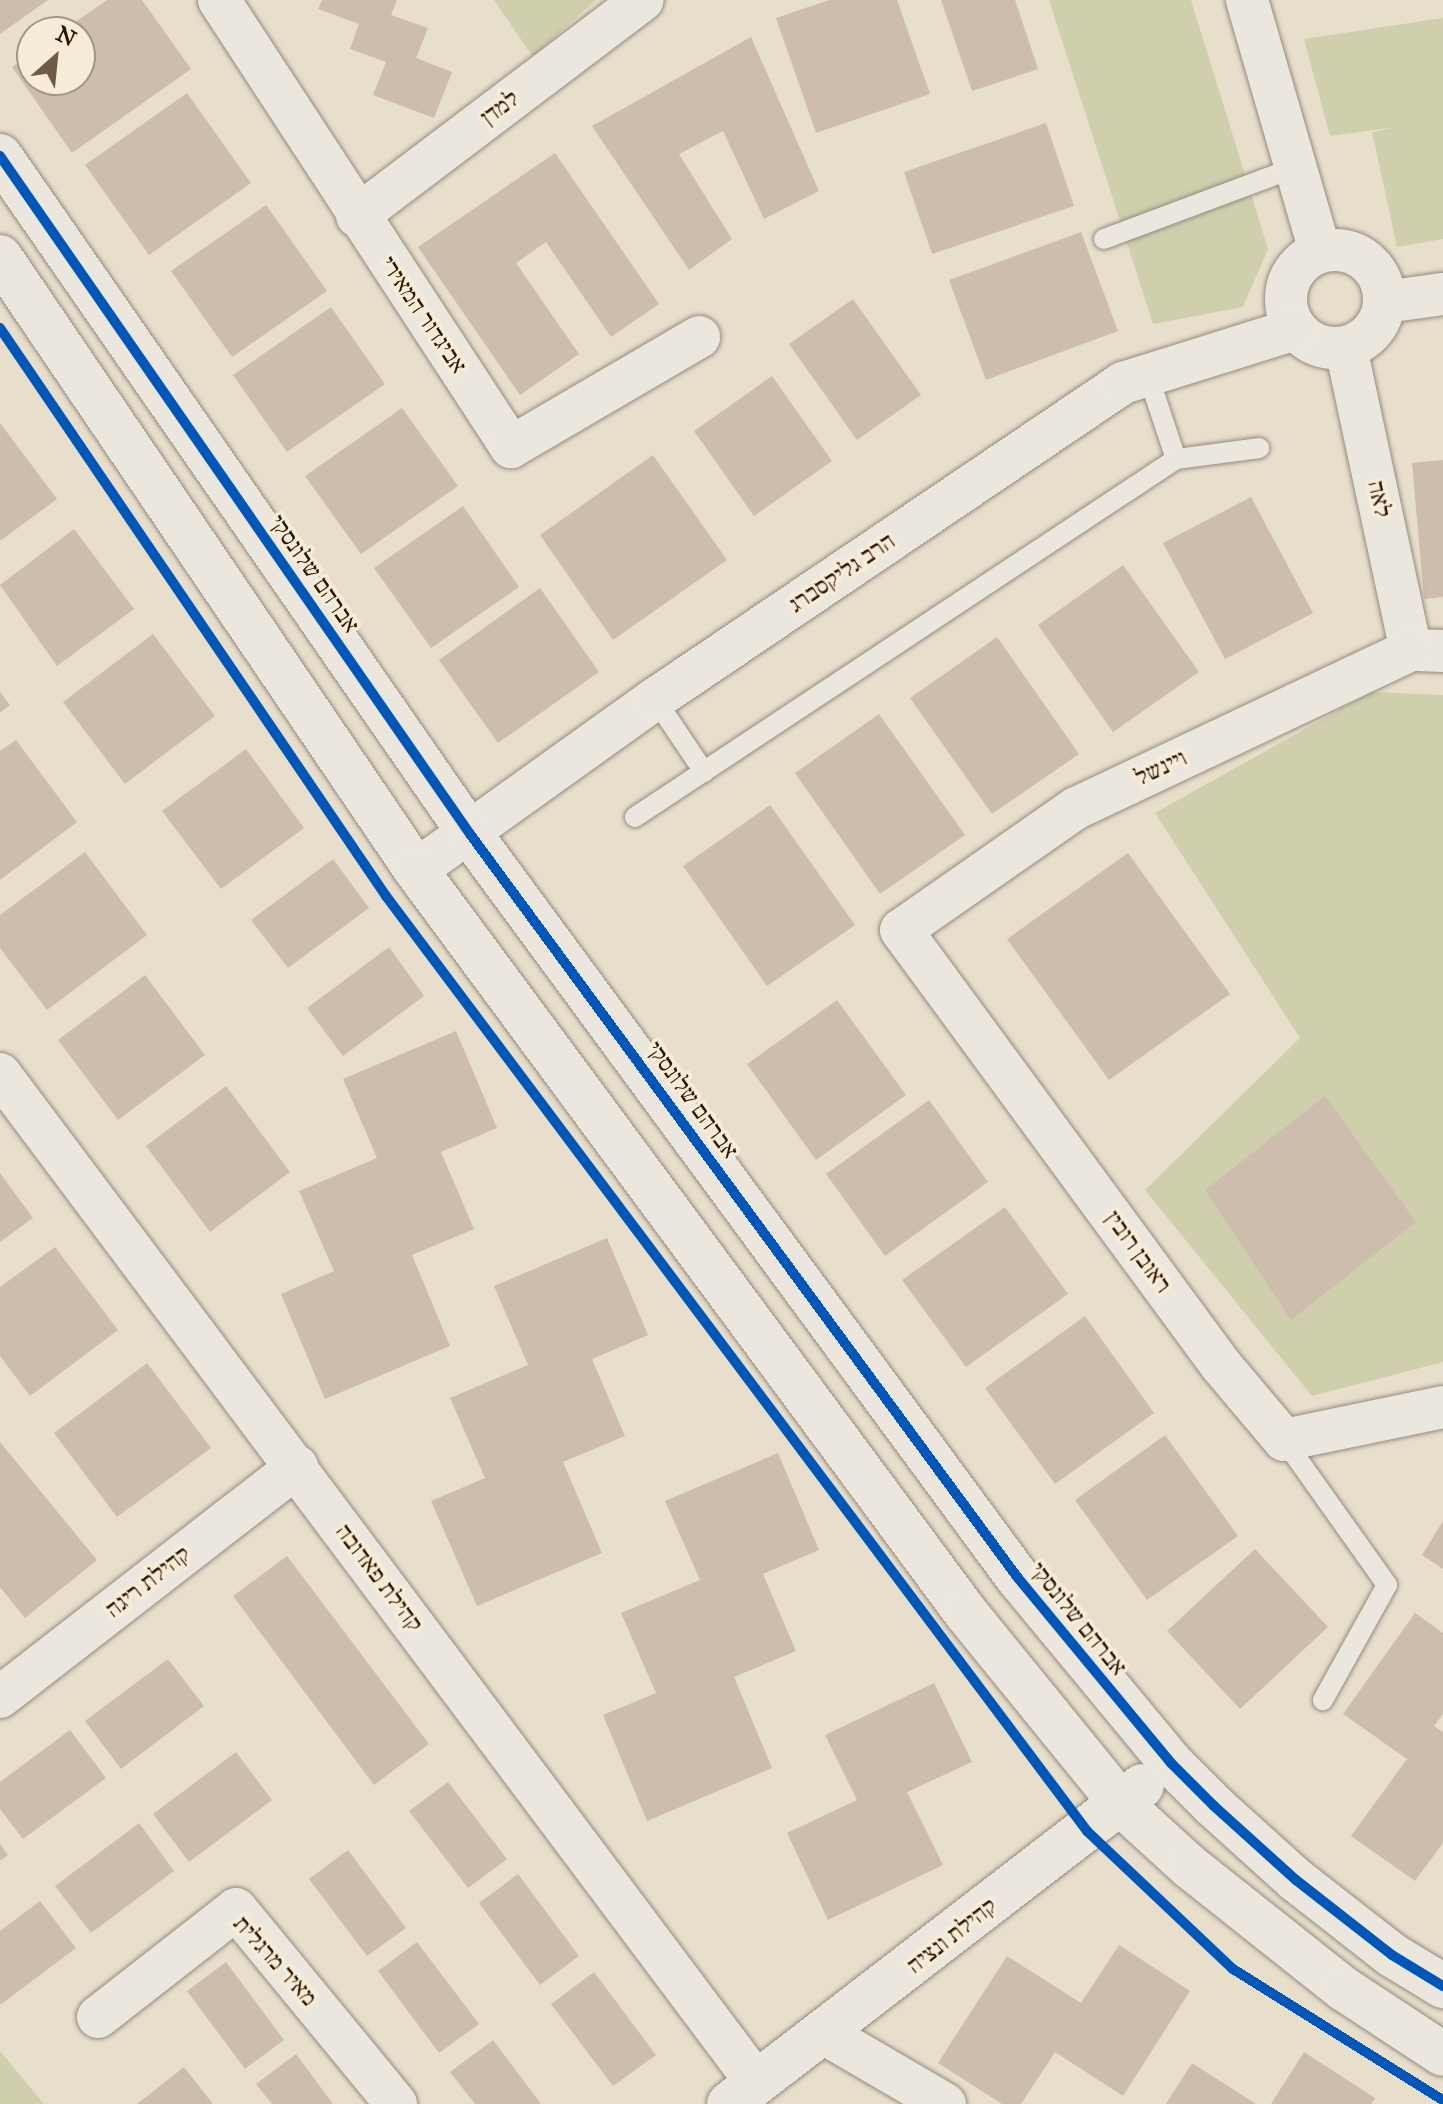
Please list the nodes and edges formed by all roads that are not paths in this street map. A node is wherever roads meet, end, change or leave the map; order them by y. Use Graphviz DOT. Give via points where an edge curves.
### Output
graph roads {
  1 [pos="219,0"];
  2 [pos="643,0"];
  3 [pos="1247,0"];
  4 [pos="0,156"];
  5 [pos="1294,168"];
  6 [pos="357,216"];
  7 [pos="1104,239"];
  8 [pos="1320,252"];
  9 [pos="0,257"];
  10 [pos="1443,294"];
  11 [pos="1385,302"];
  12 [pos="1295,329"];
  13 [pos="699,337"];
  14 [pos="1346,348"];
  15 [pos="1148,375"];
  16 [pos="1259,448"];
  17 [pos="1176,459"];
  18 [pos="1427,651"];
  19 [pos="655,699"];
  20 [pos="704,772"];
  21 [pos="635,817"];
  22 [pos="470,834"];
  23 [pos="416,870"];
  24 [pos="901,930"];
  25 [pos="0,1074"];
  26 [pos="1443,1407"];
  27 [pos="1284,1440"];
  28 [pos="297,1467"];
  29 [pos="6,1680"];
  30 [pos="1323,1700"];
  31 [pos="1171,1763"];
  32 [pos="1121,1804"];
  33 [pos="1443,1986"];
  34 [pos="98,2017"];
  35 [pos="825,2034"];
  36 [pos="1443,2054"];
  37 [pos="742,2093"];
  38 [pos="396,2104"];
  39 [pos="945,2104"];
  1 -- 6 [label="street, אביגדור המאירי"];
  2 -- 6 [label="street, למדן"];
  3 -- 5 [label="street"];
  4 -- 22 [label="street, אברהם שלונסקי"];
  5 -- 7 [label="lane"];
  5 -- 8 [label="street"];
  6 -- 13 [label="street, אביגדור המאירי" via="511,447"];
  8 -- 11 [label="street" via="1361,257 1380,277"];
  8 -- 12 [label="street" via="1295,271 1288,285 1286,300"];
  9 -- 23 [label="street"];
  10 -- 11 [label="street"];
  11 -- 14 [label="street" via="1369,336"];
  12 -- 14 [label="street" via="1318,345"];
  12 -- 15 [label="street, הרב גליקסברג"];
  14 -- 18 [label="street, לאה"];
  15 -- 17 [label="lane"];
  15 -- 19 [label="street, הרב גליקסברג" via="1123,383"];
  16 -- 17 [label="lane"];
  17 -- 20 [label="lane"];
  18 -- 24 [label="street, ויינשל" via="1076,808"];
  19 -- 20 [label="lane"];
  19 -- 22 [label="street, הרב גליקסברג"];
  20 -- 21 [label="lane"];
  22 -- 23 [label="street, הרב גליקסברג"];
  22 -- 31 [label="street, אברהם שלונסקי" via="1018,1578"];
  23 -- 32 [label="street" via="966,1613"];
  24 -- 27 [label="street, ראובן רובין" via="1220,1364"];
  25 -- 28 [label="street, קהילת פאדובה"];
  26 -- 27 [label="street"];
  27 -- 30 [label="lane" via="1387,1585"];
  28 -- 29 [label="street, קהילת ריגה"];
  28 -- 37 [label="street, קהילת פאדובה"];
  31 -- 32 [label="street, קהילת ונציה"];
  31 -- 33 [label="street, אברהם שלונסקי" via="1296,1880 1392,1955"];
  32 -- 35 [label="street, קהילת ונציה"];
  32 -- 36 [label="street" via="1190,1867 1344,1989"];
  34 -- 38 [label="street, מאיר מרגלית" via="236,1909"];
  35 -- 37 [label="street, קהילת ונציה"];
  35 -- 39 [label="street"];
}
